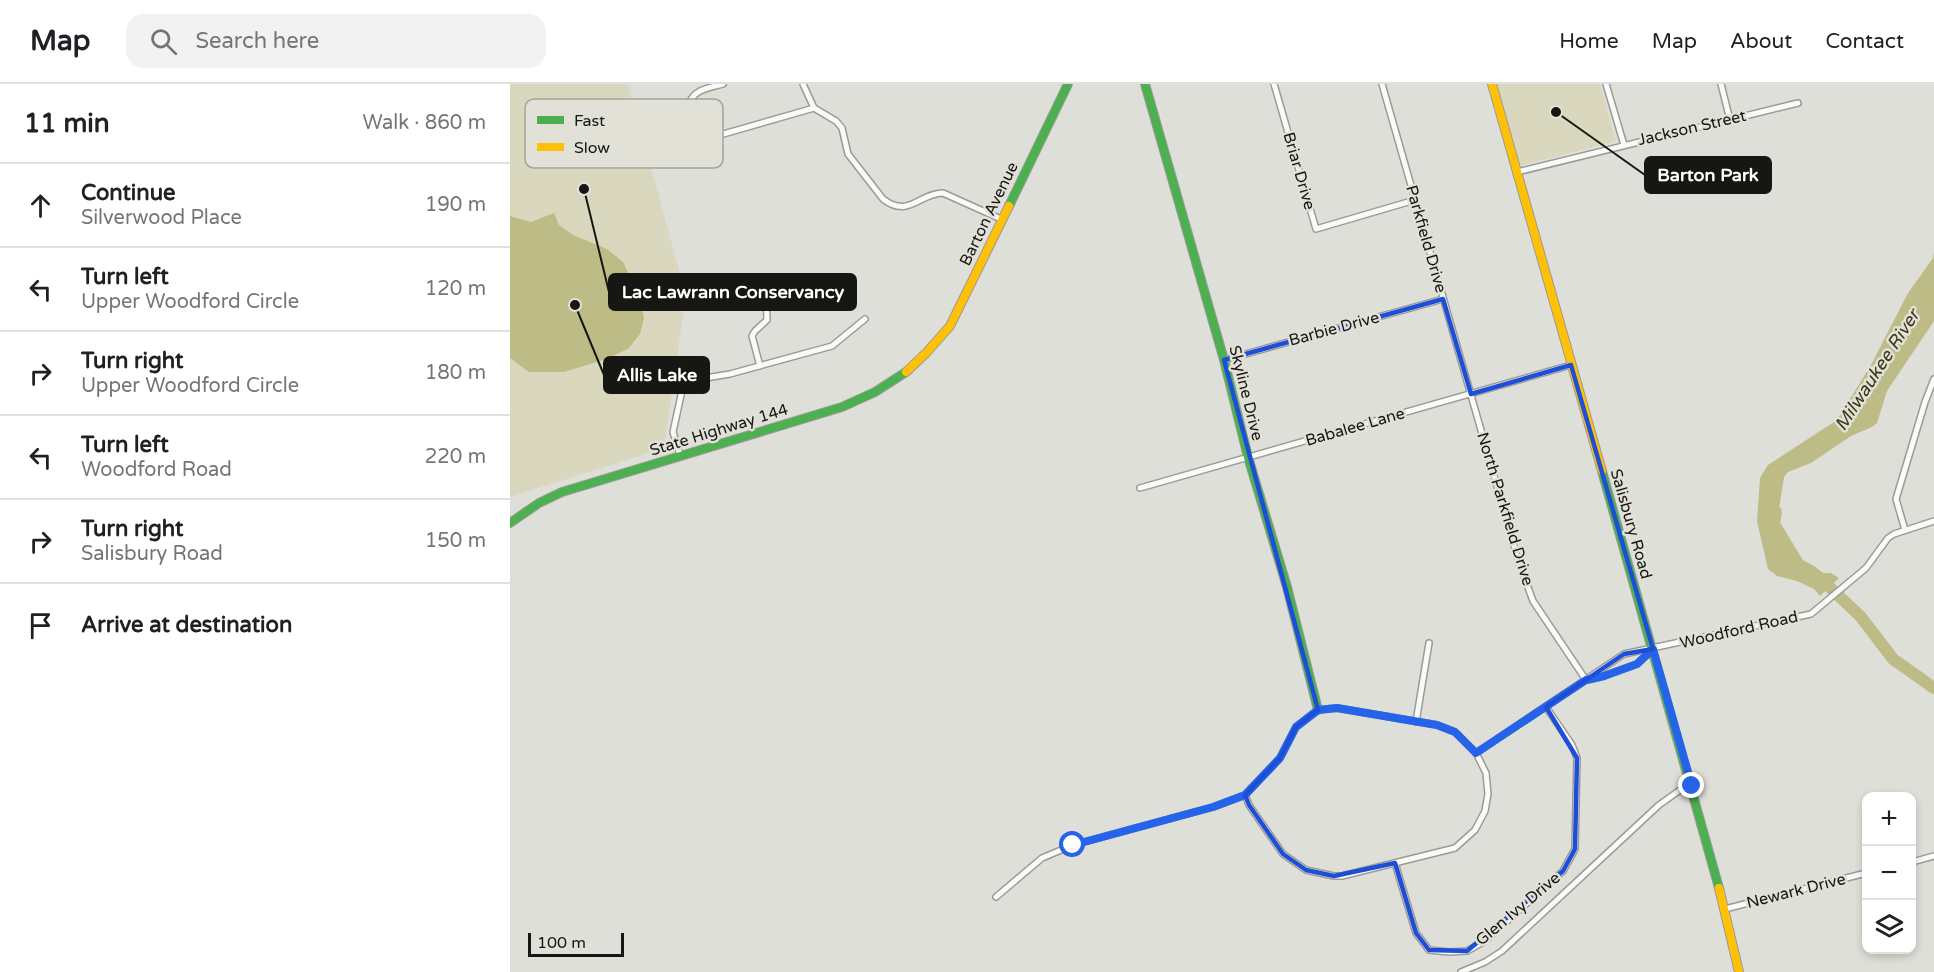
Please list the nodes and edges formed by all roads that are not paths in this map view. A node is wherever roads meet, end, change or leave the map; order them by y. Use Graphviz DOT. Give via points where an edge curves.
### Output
graph roads {
  1 [pos="723,84"];
  2 [pos="803,84"];
  3 [pos="1068,84"];
  4 [pos="1145,84"];
  5 [pos="1281,84"];
  6 [pos="1382,84"];
  7 [pos="1492,84"];
  8 [pos="1606,84"];
  9 [pos="1720,84"];
  10 [pos="1274,85"];
  11 [pos="691,99"];
  12 [pos="1798,103"];
  13 [pos="814,108"];
  14 [pos="1730,120"];
  15 [pos="723,134"];
  16 [pos="1624,145"];
  17 [pos="1517,172"];
  18 [pos="1415,200"];
  19 [pos="1001,219"];
  20 [pos="766,293"];
  21 [pos="1443,299"];
  22 [pos="865,319"];
  23 [pos="930,352"];
  24 [pos="1224,360"];
  25 [pos="1571,365"];
  26 [pos="760,366"];
  27 [pos="1934,380"];
  28 [pos="1471,394"];
  29 [pos="680,455"];
  30 [pos="1248,457"];
  31 [pos="1140,488"];
  32 [pos="1934,521"];
  33 [pos="510,523"];
  34 [pos="1905,530"];
  35 [pos="1429,643"];
  36 [pos="1653,649"];
  37 [pos="1586,680"];
  38 [pos="1546,707"];
  39 [pos="1318,710"];
  40 [pos="1416,722"];
  41 [pos="1476,753"];
  42 [pos="1692,786"];
  43 [pos="1245,795"];
  44 [pos="1934,856"];
  45 [pos="1916,861"];
  46 [pos="1395,862"];
  47 [pos="1862,874"];
  48 [pos="996,897"];
  49 [pos="1725,909"];
  50 [pos="1461,972"];
  51 [pos="1739,972"];
  1 -- 11 [label="street" via="698,91"];
  2 -- 13 [label="street"];
  3 -- 19 [label="street, Barton Avenue"];
  4 -- 24 [label="street, Skyline Drive"];
  5 -- 10 [label="street"];
  6 -- 18 [label="street, Parkfield Drive"];
  7 -- 17 [label="street, Salisbury Road"];
  8 -- 16 [label="street"];
  9 -- 14 [label="street"];
  10 -- 18 [label="street, Briar Drive" via="1316,229"];
  12 -- 14 [label="street, Jackson Street"];
  13 -- 15 [label="street"];
  13 -- 19 [label="street" via="842,128 848,154 890,204 904,207 934,193 943,193"];
  14 -- 16 [label="street, Jackson Street"];
  16 -- 17 [label="street, Jackson Street"];
  17 -- 25 [label="street, Salisbury Road"];
  18 -- 21 [label="street, Parkfield Drive"];
  19 -- 23 [label="street, Barton Avenue" via="950,326"];
  20 -- 26 [label="street" via="767,320 752,336"];
  21 -- 24 [label="street, Barbie Drive"];
  21 -- 28 [label="street, Parkfield Drive"];
  22 -- 26 [label="street" via="832,346"];
  23 -- 29 [label="street, State Highway 144" via="901,377 842,407"];
  24 -- 30 [label="street, Skyline Drive"];
  25 -- 28 [label="street, Babalee Lane"];
  25 -- 36 [label="street, Salisbury Road"];
  26 -- 29 [label="street" via="693,380 683,386 673,432"];
  27 -- 34 [label="street" via="1896,499"];
  28 -- 30 [label="street, Babalee Lane"];
  28 -- 37 [label="street, North Parkfield Drive" via="1533,601"];
  29 -- 33 [label="street, State Highway 144" via="555,495"];
  30 -- 31 [label="street, Babalee Lane"];
  30 -- 39 [label="street, Skyline Drive" via="1287,586"];
  32 -- 34 [label="street, Woodford Road"];
  34 -- 36 [label="street, Woodford Road" via="1888,538 1866,568 1811,614"];
  35 -- 40 [label="street"];
  36 -- 37 [label="street, Woodford Road" via="1637,664"];
  36 -- 37 [label="street, Woodford Road" via="1624,654"];
  36 -- 42 [label="street, Salisbury Road"];
  37 -- 38 [label="street, Woodford Road"];
  38 -- 41 [label="street, Woodford Road"];
  38 -- 46 [label="street, Glen Ivy Drive" via="1577,758 1575,849 1563,871 1485,941 1467,951 1449,952 1429,950 1416,933"];
  39 -- 40 [label="street" via="1337,708"];
  39 -- 43 [label="street" via="1296,727 1280,758"];
  40 -- 41 [label="street" via="1455,732"];
  41 -- 46 [label="street" via="1486,773 1488,794 1475,830 1455,848"];
  42 -- 49 [label="street, Salisbury Road"];
  42 -- 50 [label="street" via="1659,805 1502,951"];
  43 -- 46 [label="street" via="1283,854 1306,870 1334,876"];
  43 -- 48 [label="street" via="1073,845 1042,858"];
  44 -- 45 [label="street"];
  47 -- 49 [label="street, Newark Drive"];
  49 -- 51 [label="street, Salisbury Road"];
}
